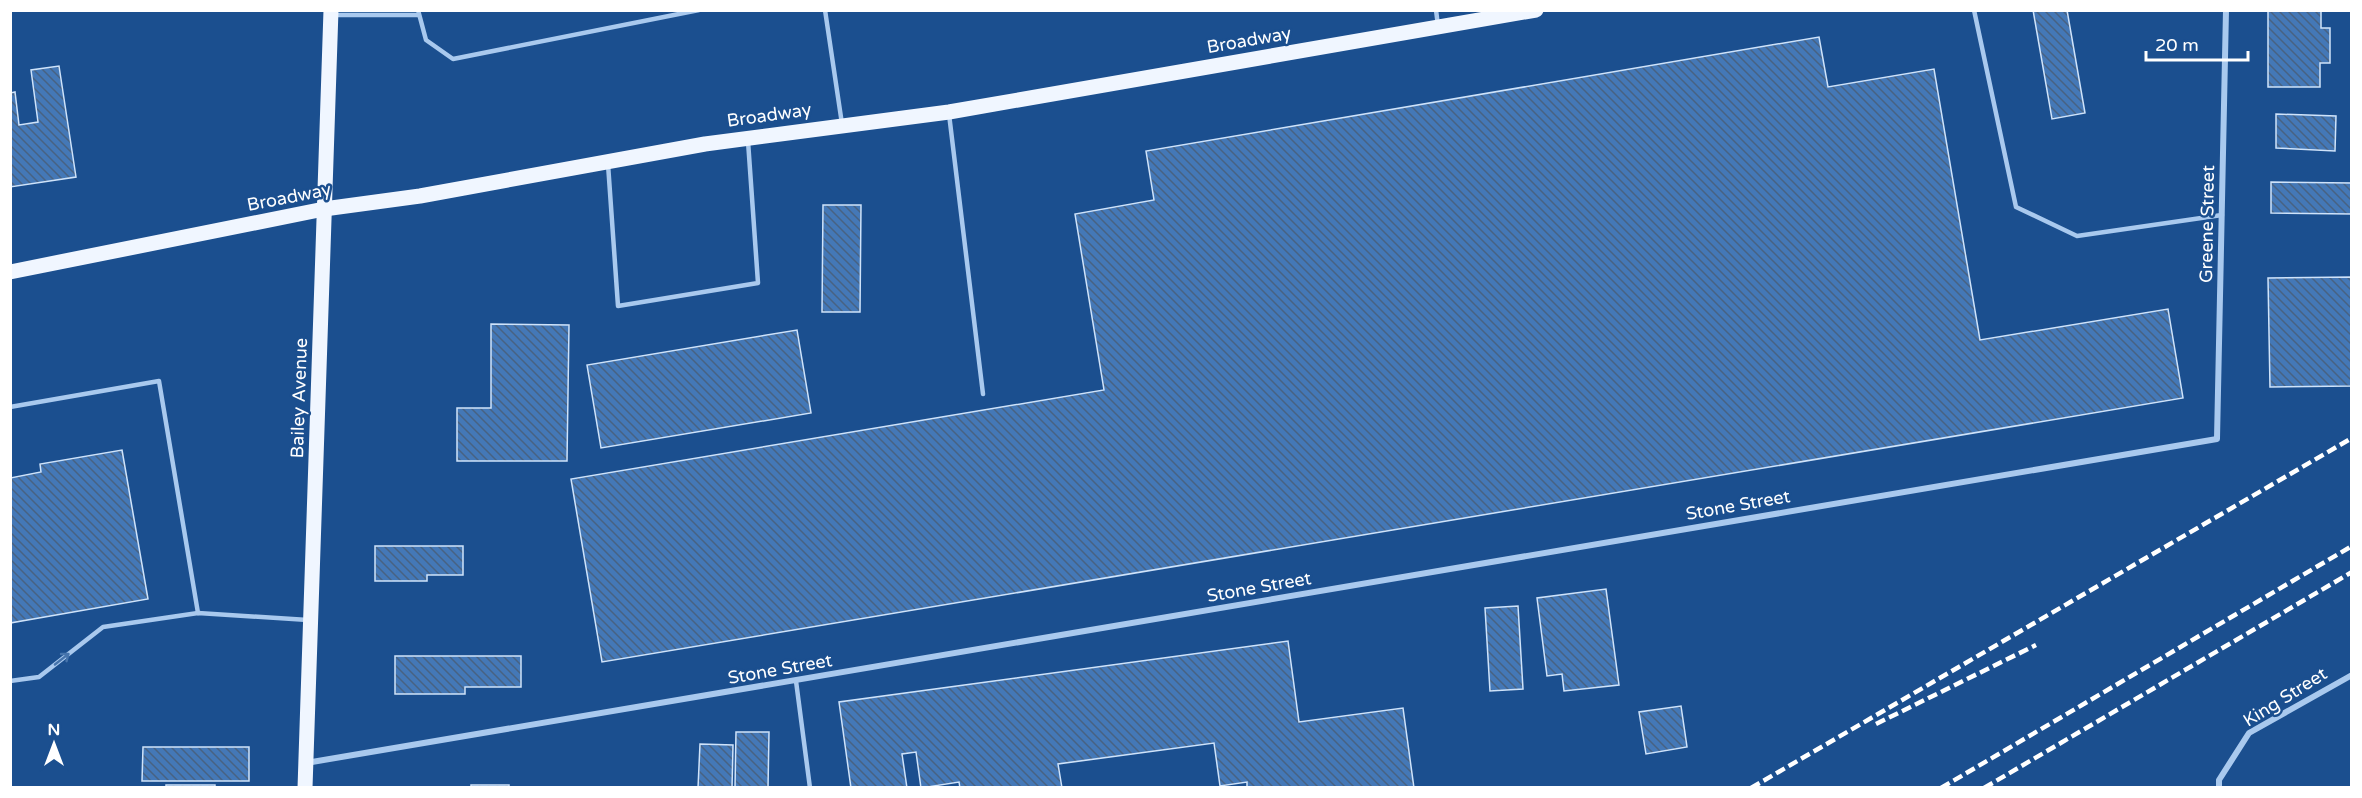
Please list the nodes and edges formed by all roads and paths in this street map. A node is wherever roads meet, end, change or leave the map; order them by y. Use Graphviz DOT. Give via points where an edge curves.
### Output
graph roads {
  1 [pos="699,10"];
  2 [pos="825,10"];
  3 [pos="1436,10"];
  4 [pos="1536,10"];
  5 [pos="1974,10"];
  6 [pos="2226,10"];
  7 [pos="331,13"];
  8 [pos="418,13"];
  9 [pos="1438,27"];
  10 [pos="949,111"];
  11 [pos="842,124"];
  12 [pos="748,138"];
  13 [pos="608,162"];
  14 [pos="324,209"];
  15 [pos="2222,215"];
  16 [pos="10,272"];
  17 [pos="984,394"];
  18 [pos="10,407"];
  19 [pos="2217,439"];
  20 [pos="198,613"];
  21 [pos="311,620"];
  22 [pos="2352,675"];
  23 [pos="10,681"];
  24 [pos="796,681"];
  25 [pos="306,763"];
  26 [pos="2219,784"];
  27 [pos="305,788"];
  28 [pos="810,788"];
  1 -- 8 [label="lane" via="453,59 426,40"];
  2 -- 11 [label="lane"];
  3 -- 9 [label="lane"];
  4 -- 9 [label="main road, Broadway"];
  5 -- 15 [label="lane" via="2016,207 2077,236"];
  6 -- 15 [label="street, Greene Street"];
  7 -- 8 [label="lane"];
  7 -- 14 [label="main road, Bailey Avenue"];
  9 -- 10 [label="main road, Broadway"];
  10 -- 11 [label="main road, Broadway"];
  10 -- 17 [label="lane"];
  11 -- 12 [label="main road, Broadway"];
  12 -- 13 [label="main road, Broadway"];
  12 -- 13 [label="lane" via="758,283 618,306"];
  13 -- 14 [label="main road, Broadway"];
  14 -- 16 [label="main road, Broadway"];
  14 -- 21 [label="main road, Bailey Avenue"];
  15 -- 19 [label="street, Greene Street"];
  18 -- 20 [label="lane" via="159,381"];
  19 -- 24 [label="street, Stone Street"];
  20 -- 21 [label="lane"];
  23 -- 20 [label="lane, one-way" via="39,677 103,627"];
  21 -- 25 [label="main road, Bailey Avenue"];
  22 -- 26 [label="street, King Street" via="2249,733"];
  24 -- 25 [label="street, Stone Street"];
  24 -- 28 [label="lane"];
  25 -- 27 [label="main road, Bailey Avenue"];
}
